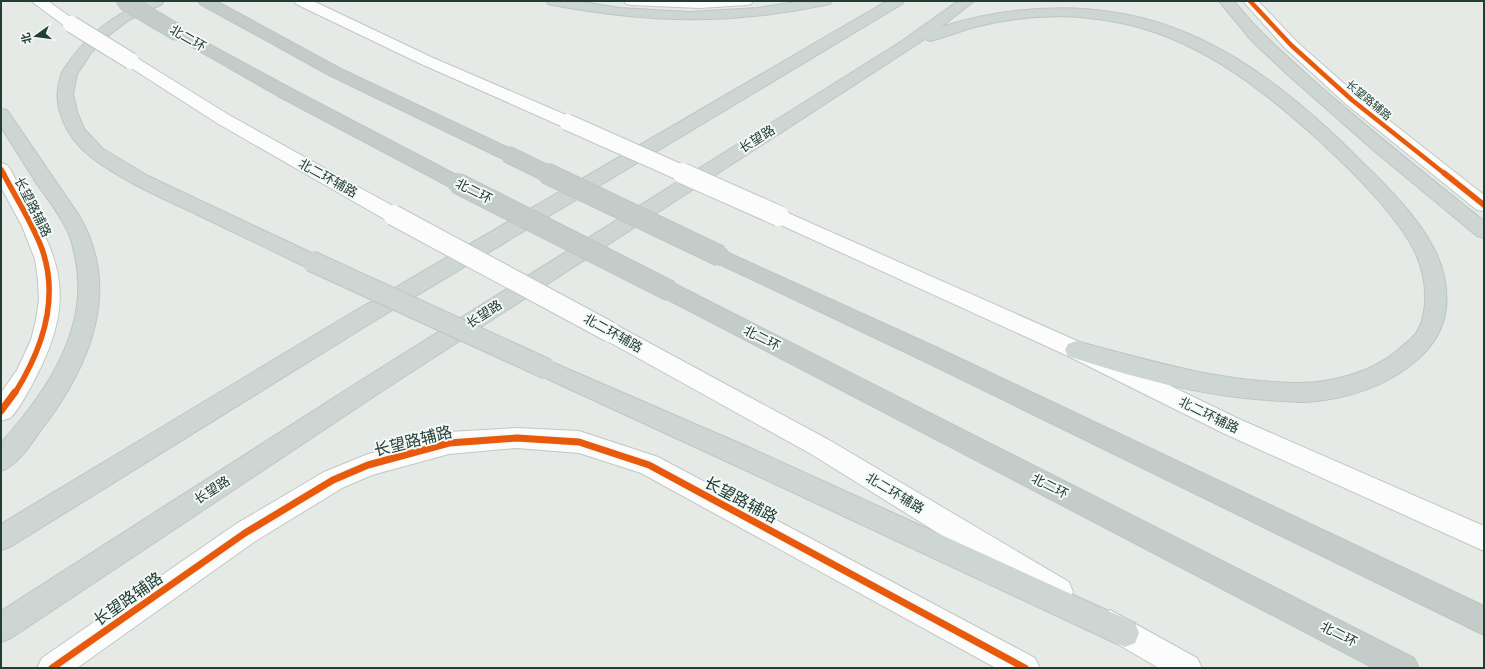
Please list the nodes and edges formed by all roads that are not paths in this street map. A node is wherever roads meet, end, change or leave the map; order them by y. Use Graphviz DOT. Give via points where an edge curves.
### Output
graph roads {
  1 [pos="38,1"];
  2 [pos="124,1"];
  3 [pos="157,1"];
  4 [pos="205,1"];
  5 [pos="301,1"];
  6 [pos="553,1"];
  7 [pos="631,1"];
  8 [pos="746,1"];
  9 [pos="825,1"];
  10 [pos="896,1"];
  11 [pos="967,1"];
  12 [pos="1226,1"];
  13 [pos="1250,1"];
  14 [pos="908,44"];
  15 [pos="1,114"];
  16 [pos="1,169"];
  17 [pos="1484,205"];
  18 [pos="1484,231"];
  19 [pos="1076,350"];
  20 [pos="1,411"];
  21 [pos="1,460"];
  22 [pos="1,538"];
  23 [pos="1484,539"];
  24 [pos="1484,621"];
  25 [pos="1,628"];
  26 [pos="1125,633"];
  27 [pos="52,668"];
  28 [pos="1025,668"];
  29 [pos="1187,668"];
  30 [pos="1404,668"];
  1 -- 26 [label="main road, 北二环辅路, bridge" via="223,119 393,215 820,447"];
  2 -- 30 [label="highway, 北二环, bridge" via="284,92 457,183"];
  3 -- 26 [label="main road, bridge" via="124,17 104,32 85,50 69,74 66,94 68,112 76,131 97,153 141,180 311,261"];
  4 -- 24 [label="highway, bridge" via="335,72 932,354"];
  5 -- 19 [label="main road, 北二环辅路, bridge" via="425,60"];
  6 -- 9 [label="main road" via="610,10 693,16 782,10"];
  7 -- 8 [label="main road" via="700,4"];
  10 -- 22 [label="main road" via="363,317"];
  11 -- 14 [label="main road, 长望路"];
  12 -- 18 [label="main road" via="1294,72 1357,128"];
  13 -- 17 [label="main road, 长望路辅路" via="1291,45 1352,100"];
  14 -- 19 [label="main road" via="973,22 1027,12 1055,11 1118,17 1184,36 1243,69 1334,144 1377,188 1409,226 1429,259 1436,287 1435,313 1424,340 1403,361 1377,376 1345,386 1307,392 1227,387 1176,378"];
  14 -- 25 [label="main road, 长望路" via="358,394"];
  15 -- 21 [label="main road" via="68,214 80,238 88,265 90,290 86,324 74,358 49,403"];
  16 -- 20 [label="main road, 长望路辅路" via="45,258 49,280 49,300 43,337 30,370"];
  19 -- 23 [label="main road, 北二环辅路" via="1231,426"];
  26 -- 29 [label="main road, 北二环辅路"];
  27 -- 28 [label="main road, 长望路辅路" via="245,533 333,480 368,465 449,443 517,438 579,442 648,465"];
}
